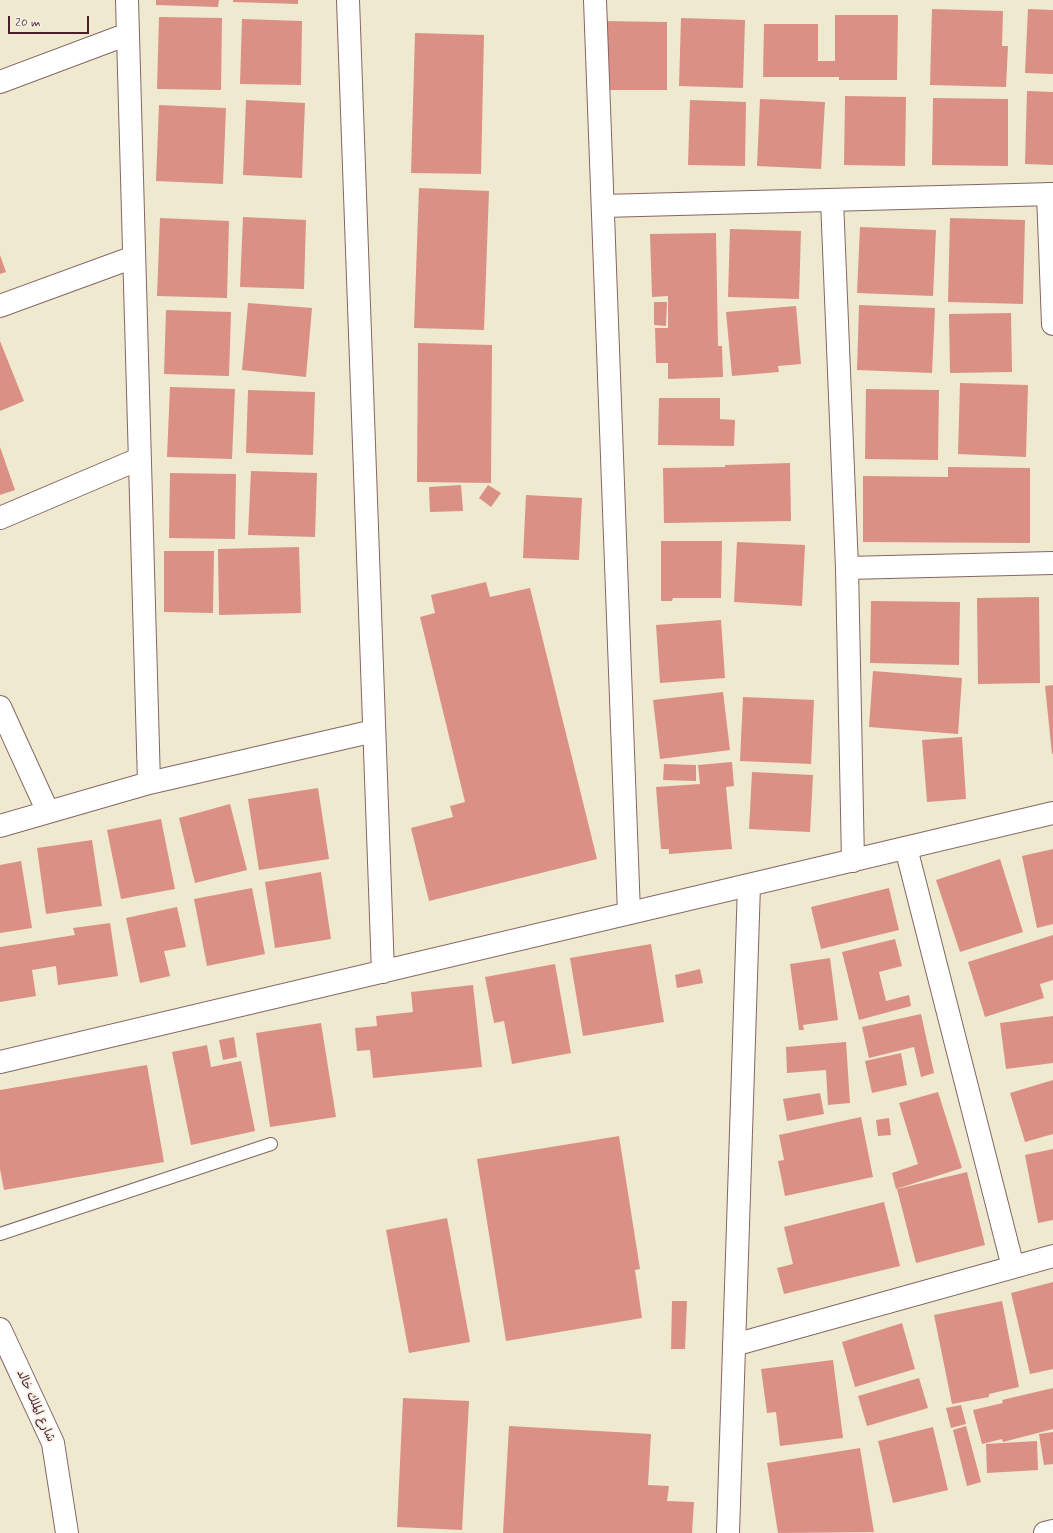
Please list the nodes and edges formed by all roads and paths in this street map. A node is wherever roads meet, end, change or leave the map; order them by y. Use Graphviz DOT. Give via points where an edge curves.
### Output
graph roads {
  1 [pos="127,0"];
  2 [pos="348,0"];
  3 [pos="595,0"];
  4 [pos="128,34"];
  5 [pos="0,82"];
  6 [pos="1050,194"];
  7 [pos="832,200"];
  8 [pos="603,206"];
  9 [pos="134,258"];
  10 [pos="0,306"];
  11 [pos="1053,324"];
  12 [pos="139,459"];
  13 [pos="0,518"];
  14 [pos="1053,563"];
  15 [pos="847,568"];
  16 [pos="0,707"];
  17 [pos="374,731"];
  18 [pos="149,783"];
  19 [pos="48,812"];
  20 [pos="1053,813"];
  21 [pos="0,826"];
  22 [pos="906,848"];
  23 [pos="853,861"];
  24 [pos="749,885"];
  25 [pos="629,913"];
  26 [pos="383,972"];
  27 [pos="0,1062"];
  28 [pos="271,1144"];
  29 [pos="0,1234"];
  30 [pos="1053,1256"];
  31 [pos="1013,1267"];
  32 [pos="0,1329"];
  33 [pos="734,1345"];
  34 [pos="1053,1531"];
  35 [pos="67,1533"];
  36 [pos="728,1533"];
  37 [pos="1045,1533"];
  1 -- 4 [label="street"];
  2 -- 17 [label="street"];
  3 -- 8 [label="street"];
  4 -- 5 [label="street"];
  4 -- 9 [label="street"];
  6 -- 7 [label="street"];
  6 -- 11 [label="street"];
  7 -- 8 [label="street"];
  7 -- 15 [label="street"];
  8 -- 25 [label="street"];
  9 -- 10 [label="street"];
  9 -- 12 [label="street"];
  12 -- 13 [label="street"];
  12 -- 18 [label="street"];
  14 -- 15 [label="street"];
  15 -- 23 [label="street"];
  16 -- 19 [label="street"];
  17 -- 18 [label="street"];
  17 -- 26 [label="street"];
  18 -- 19 [label="street"];
  19 -- 21 [label="street"];
  20 -- 22 [label="street"];
  22 -- 23 [label="street"];
  22 -- 31 [label="street"];
  23 -- 24 [label="street"];
  24 -- 25 [label="street"];
  24 -- 33 [label="street"];
  25 -- 26 [label="street"];
  26 -- 27 [label="street"];
  28 -- 29 [label="lane"];
  30 -- 31 [label="street"];
  31 -- 33 [label="street"];
  32 -- 35 [label="street, شارع الملك خالد" via="53,1442"];
  33 -- 36 [label="street"];
  34 -- 37 [label="street"];
}
